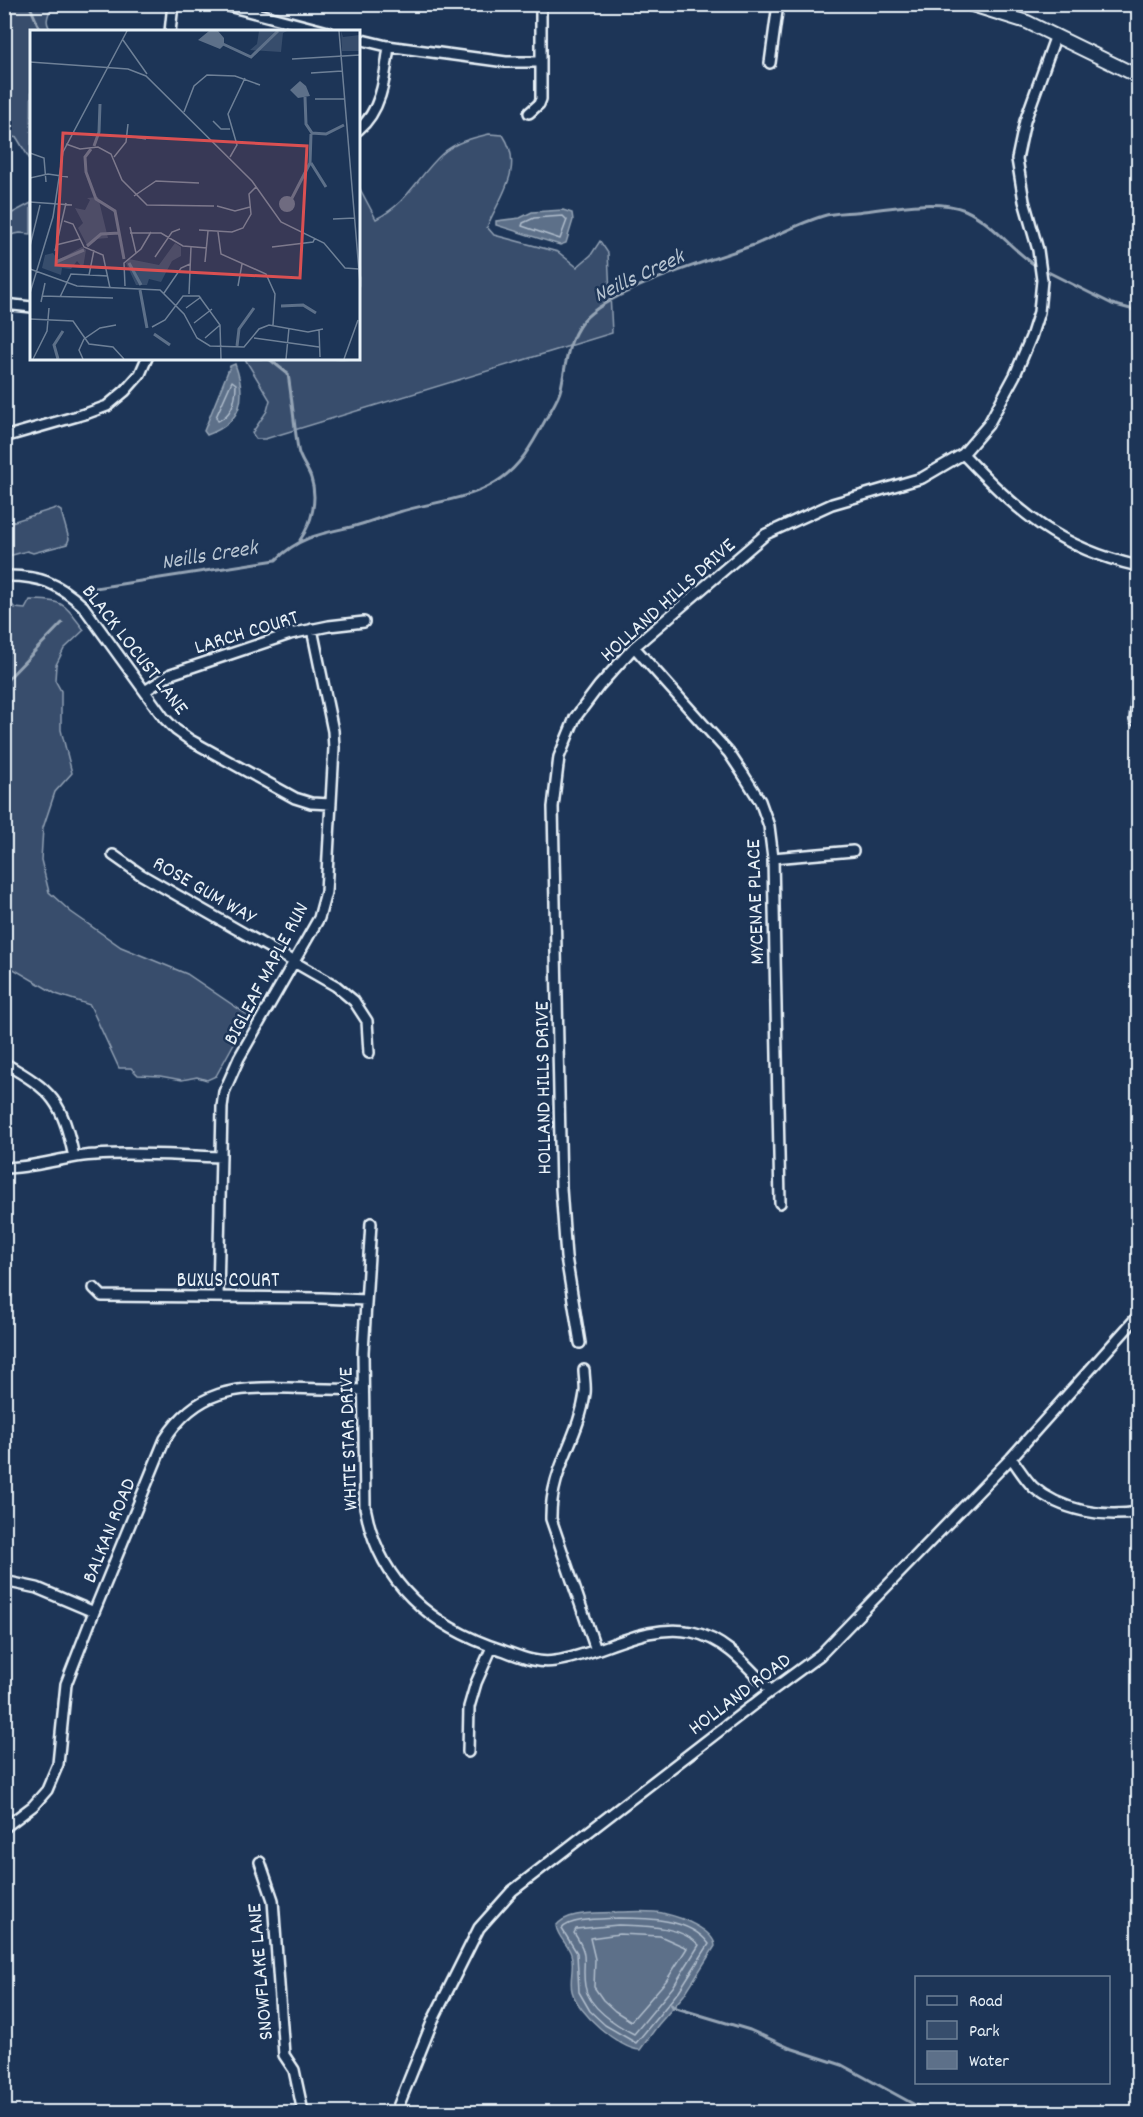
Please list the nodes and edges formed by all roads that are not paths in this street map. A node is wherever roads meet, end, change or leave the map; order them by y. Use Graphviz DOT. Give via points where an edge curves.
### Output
graph roads {
  1 [pos="174,4"];
  2 [pos="220,4"];
  3 [pos="541,4"];
  4 [pos="778,4"];
  5 [pos="969,4"];
  6 [pos="170,30"];
  7 [pos="320,30"];
  8 [pos="1056,36"];
  9 [pos="360,39"];
  10 [pos="389,46"];
  11 [pos="541,62"];
  12 [pos="770,63"];
  13 [pos="1138,76"];
  14 [pos="529,113"];
  15 [pos="360,127"];
  16 [pos="4,304"];
  17 [pos="30,307"];
  18 [pos="146,360"];
  19 [pos="4,437"];
  20 [pos="963,454"];
  21 [pos="1138,566"];
  22 [pos="4,576"];
  23 [pos="364,622"];
  24 [pos="312,629"];
  25 [pos="634,647"];
  26 [pos="1138,684"];
  27 [pos="145,691"];
  28 [pos="1135,720"];
  29 [pos="331,804"];
  30 [pos="853,851"];
  31 [pos="113,855"];
  32 [pos="773,858"];
  33 [pos="294,960"];
  34 [pos="369,1053"];
  35 [pos="4,1063"];
  36 [pos="74,1157"];
  37 [pos="221,1157"];
  38 [pos="4,1168"];
  39 [pos="780,1203"];
  40 [pos="371,1223"];
  41 [pos="94,1288"];
  42 [pos="218,1297"];
  43 [pos="366,1300"];
  44 [pos="1138,1316"];
  45 [pos="580,1343"];
  46 [pos="584,1370"];
  47 [pos="363,1390"];
  48 [pos="1011,1458"];
  49 [pos="1138,1512"];
  50 [pos="4,1581"];
  51 [pos="94,1612"];
  52 [pos="492,1647"];
  53 [pos="596,1650"];
  54 [pos="771,1691"];
  55 [pos="468,1752"];
  56 [pos="4,1828"];
  57 [pos="260,1863"];
  58 [pos="303,2112"];
  59 [pos="396,2112"];
  1 -- 6 [label="street"];
  2 -- 7 [label="street"];
  3 -- 11 [label="street"];
  4 -- 12 [label="street"];
  5 -- 8 [label="street" via="1027,22"];
  8 -- 13 [label="street"];
  8 -- 20 [label="street, HOLLAND HILLS DRIVE" via="1024,121 1017,159 1038,250 1042,280 1039,312 1015,375 988,425"];
  9 -- 10 [label="street"];
  10 -- 11 [label="street" via="506,62"];
  10 -- 15 [label="street" via="382,91"];
  11 -- 14 [label="street" via="541,99"];
  16 -- 17 [label="street"];
  18 -- 19 [label="street" via="140,374 107,406"];
  20 -- 21 [label="street" via="1024,514 1056,536 1115,561"];
  20 -- 25 [label="street, HOLLAND HILLS DRIVE" via="922,478 832,504 766,534"];
  22 -- 27 [label="street, BLACK LOCUST LANE" via="37,578 67,591 83,606"];
  23 -- 24 [label="street, LARCH COURT"];
  24 -- 27 [label="street, LARCH COURT" via="171,674"];
  24 -- 29 [label="street, BIGLEAF MAPLE RUN" via="333,731"];
  25 -- 32 [label="street, MYCENAE PLACE" via="729,753 743,774 760,801 769,826"];
  25 -- 45 [label="street, HOLLAND HILLS DRIVE" via="575,718 559,757 554,803 561,1188 566,1257"];
  26 -- 28 [label="street"];
  27 -- 29 [label="street, BLACK LOCUST LANE" via="164,718 190,740 295,798"];
  29 -- 33 [label="street, BIGLEAF MAPLE RUN" via="326,892 319,918"];
  30 -- 32 [label="street"];
  31 -- 33 [label="street, ROSE GUM WAY"];
  32 -- 39 [label="street, MYCENAE PLACE"];
  33 -- 34 [label="street, ROSE GUM WAY" via="354,1001 367,1021"];
  33 -- 37 [label="street, BIGLEAF MAPLE RUN" via="229,1078 222,1107"];
  35 -- 36 [label="street" via="36,1081 58,1104"];
  36 -- 37 [label="street"];
  36 -- 38 [label="street"];
  37 -- 42 [label="street, BIGLEAF MAPLE RUN"];
  40 -- 43 [label="street, WHITE STAR DRIVE"];
  41 -- 42 [label="street, BUXUS COURT" via="102,1296"];
  42 -- 43 [label="street, BUXUS COURT"];
  43 -- 47 [label="street, WHITE STAR DRIVE"];
  44 -- 48 [label="street, HOLLAND ROAD"];
  46 -- 53 [label="street" via="581,1410 555,1480 551,1519"];
  47 -- 51 [label="street, BALKAN ROAD" via="250,1387 224,1391 188,1410 165,1439"];
  47 -- 52 [label="street, WHITE STAR DRIVE" via="365,1507 375,1547 409,1598 430,1615"];
  48 -- 49 [label="street" via="1032,1486 1054,1502 1123,1515"];
  48 -- 54 [label="street, HOLLAND ROAD" via="820,1655"];
  50 -- 51 [label="street" via="37,1588"];
  51 -- 56 [label="street, BALKAN ROAD" via="66,1684 58,1764 47,1790"];
  52 -- 53 [label="street, WHITE STAR DRIVE" via="535,1661 569,1659"];
  52 -- 55 [label="street" via="469,1707"];
  53 -- 54 [label="street, WHITE STAR DRIVE" via="655,1632 695,1633 733,1652"];
  54 -- 59 [label="street, HOLLAND ROAD" via="512,1891 479,1928 433,2020"];
  57 -- 58 [label="street, SNOWFLAKE LANE" via="273,1900 284,2055 294,2070"];
}
